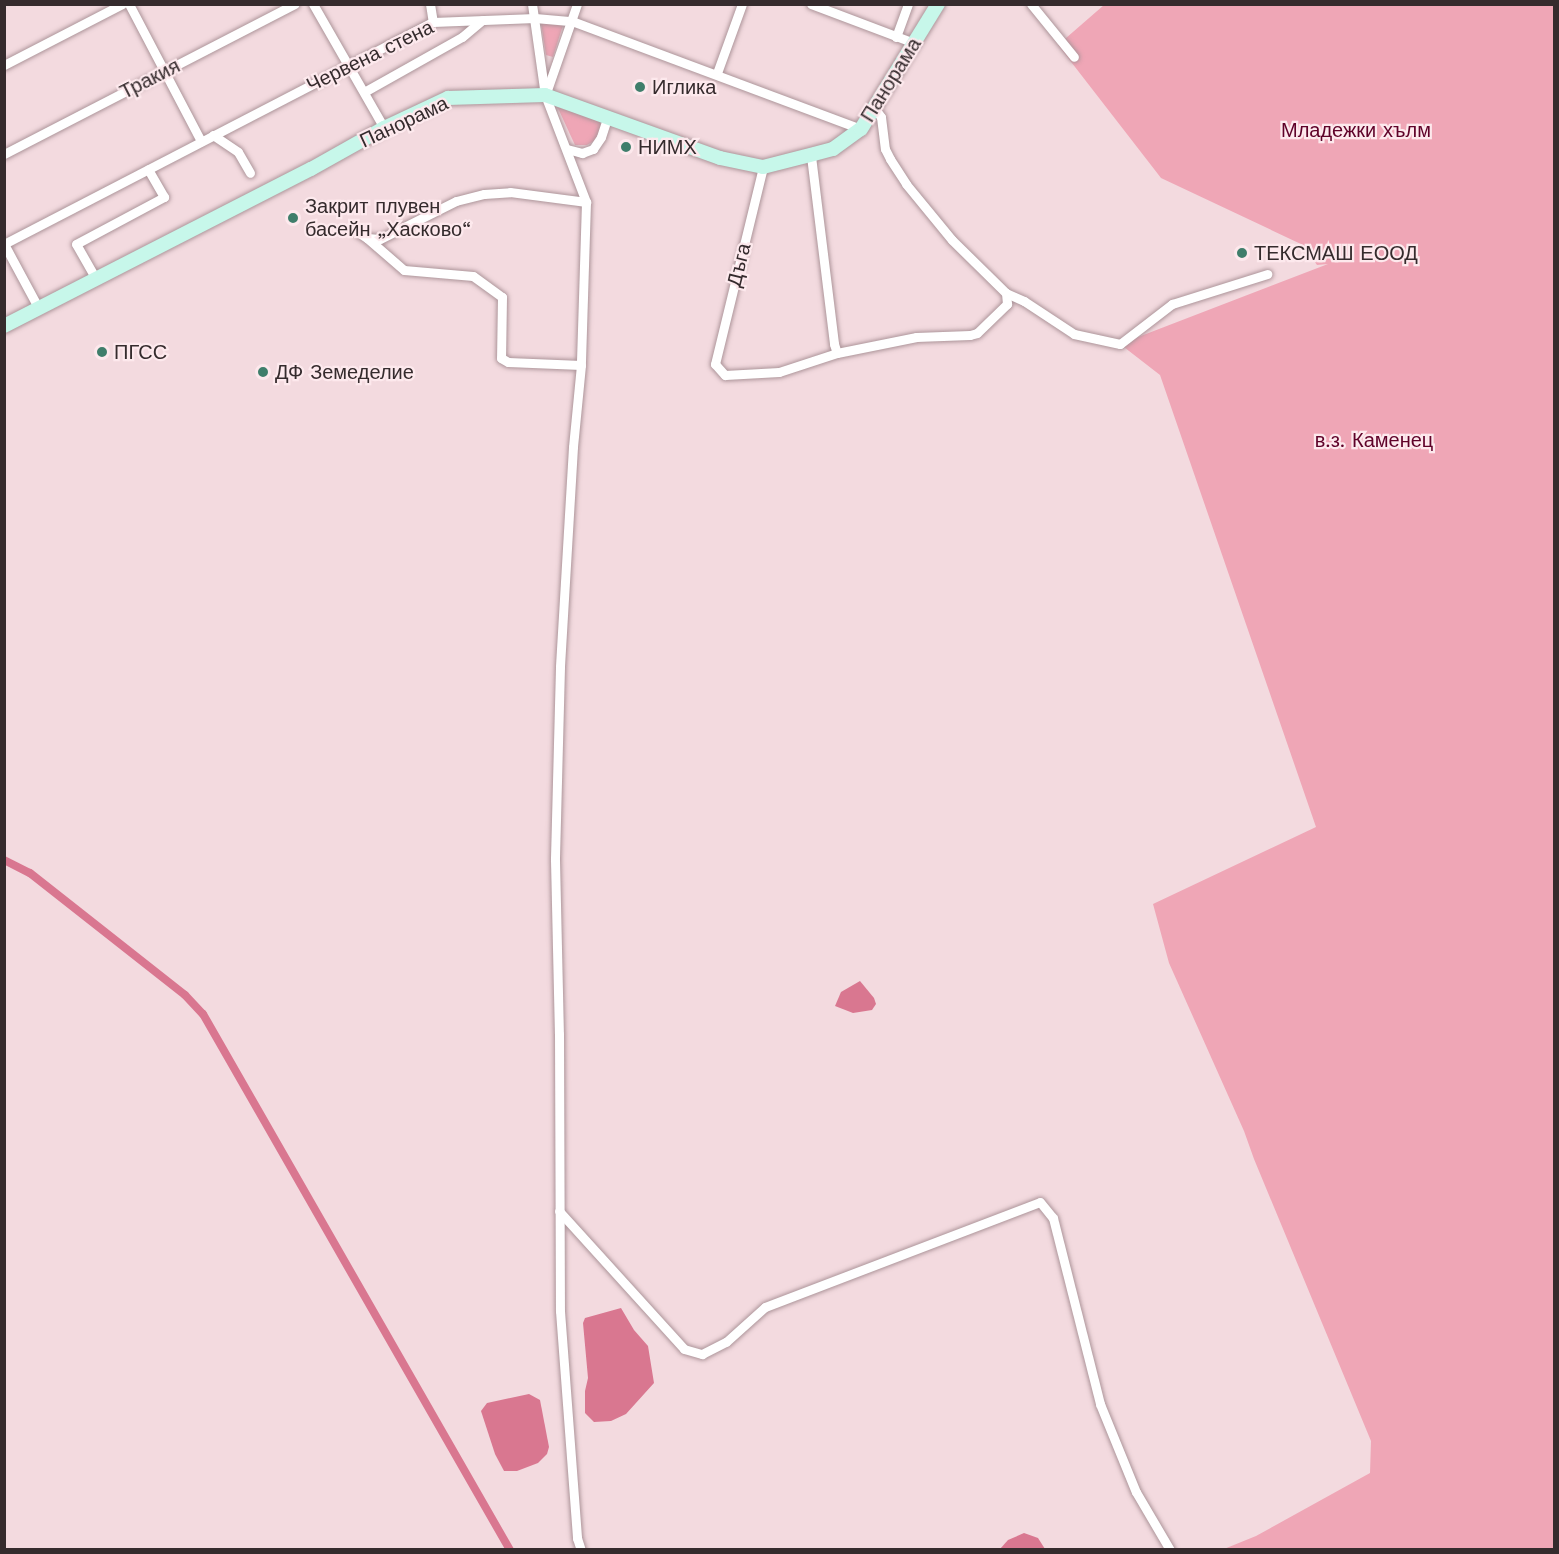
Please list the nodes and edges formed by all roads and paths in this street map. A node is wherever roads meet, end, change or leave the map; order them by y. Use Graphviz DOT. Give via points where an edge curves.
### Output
graph roads {
  1 [pos="122,4"];
  2 [pos="129,4"];
  3 [pos="295,4"];
  4 [pos="314,4"];
  5 [pos="430,4"];
  6 [pos="532,4"];
  7 [pos="577,4"];
  8 [pos="742,4"];
  9 [pos="811,4"];
  10 [pos="908,4"];
  11 [pos="938,4"];
  12 [pos="1031,4"];
  13 [pos="535,18"];
  14 [pos="482,20"];
  15 [pos="572,21"];
  16 [pos="433,22"];
  17 [pos="896,37"];
  18 [pos="914,43"];
  19 [pos="1074,57"];
  20 [pos="4,65"];
  21 [pos="347,66"];
  22 [pos="165,71"];
  23 [pos="717,73"];
  24 [pos="364,92"];
  25 [pos="545,95"];
  26 [pos="875,109"];
  27 [pos="608,116"];
  28 [pos="384,128"];
  29 [pos="861,129"];
  30 [pos="213,135"];
  31 [pos="201,141"];
  32 [pos="567,149"];
  33 [pos="4,154"];
  34 [pos="811,156"];
  35 [pos="763,166"];
  36 [pos="148,169"];
  37 [pos="250,173"];
  38 [pos="586,202"];
  39 [pos="353,230"];
  40 [pos="367,238"];
  41 [pos="5,244"];
  42 [pos="1267,274"];
  43 [pos="96,279"];
  44 [pos="1006,293"];
  45 [pos="39,309"];
  46 [pos="4,326"];
  47 [pos="837,353"];
  48 [pos="581,365"];
  49 [pos="559,1211"];
  50 [pos="581,1550"];
  51 [pos="1170,1550"];
  1 -- 20 [label="street"];
  2 -- 22 [label="street"];
  3 -- 22 [label="street, Тракия"];
  4 -- 21 [label="street"];
  5 -- 16 [label="street"];
  6 -- 13 [label="street"];
  7 -- 15 [label="street"];
  8 -- 23 [label="street"];
  9 -- 17 [label="street"];
  10 -- 17 [label="street"];
  11 -- 18 [label="street, Панорама"];
  12 -- 19 [label="street"];
  13 -- 14 [label="street, Червена стена"];
  13 -- 15 [label="street, Червена стена"];
  13 -- 25 [label="street"];
  14 -- 16 [label="street, Червена стена"];
  14 -- 24 [label="street" via="462,37"];
  15 -- 23 [label="street, Червена стена"];
  15 -- 25 [label="street"];
  16 -- 21 [label="street, Червена стена"];
  17 -- 18 [label="street"];
  18 -- 26 [label="street, Панорама"];
  21 -- 24 [label="street"];
  21 -- 30 [label="street, Червена стена"];
  22 -- 31 [label="street"];
  22 -- 33 [label="street, Тракия"];
  23 -- 29 [label="street, Червена стена"];
  24 -- 28 [label="street"];
  25 -- 27 [label="street, Панорама"];
  25 -- 28 [label="street, Панорама" via="448,98"];
  25 -- 32 [label="street"];
  26 -- 29 [label="street, Панорама"];
  26 -- 44 [label="street" via="881,117 885,149 906,184 952,240"];
  27 -- 32 [label="street" via="593,149 582,153"];
  27 -- 35 [label="street, Панорама" via="720,158"];
  28 -- 43 [label="street, Панорама"];
  29 -- 34 [label="street, Панорама" via="833,149"];
  30 -- 31 [label="street, Червена стена"];
  30 -- 37 [label="street" via="238,152"];
  31 -- 36 [label="street, Червена стена"];
  32 -- 38 [label="street"];
  34 -- 35 [label="street, Панорама"];
  34 -- 47 [label="street"];
  35 -- 47 [label="street, Дъга" via="715,364 725,375 779,372"];
  36 -- 41 [label="street, Червена стена"];
  36 -- 43 [label="street" via="164,198 76,244"];
  38 -- 40 [label="street" via="510,192 484,194 456,201 380,239"];
  38 -- 48 [label="street"];
  39 -- 40 [label="street"];
  40 -- 48 [label="street" via="404,270 473,276 502,297 501,358 508,362"];
  41 -- 45 [label="street"];
  42 -- 44 [label="street" via="1172,304 1120,344 1074,334"];
  43 -- 45 [label="street, Панорама"];
  44 -- 47 [label="street" via="1007,304 977,333 916,337"];
  45 -- 46 [label="street, Панорама"];
  48 -- 49 [label="street" via="560,667 555,848"];
  49 -- 50 [label="street" via="560,1311"];
  49 -- 51 [label="street" via="676,1341 684,1349 702,1354 726,1342 765,1306 1041,1202 1053,1218 1100,1404 1136,1492"];
}
